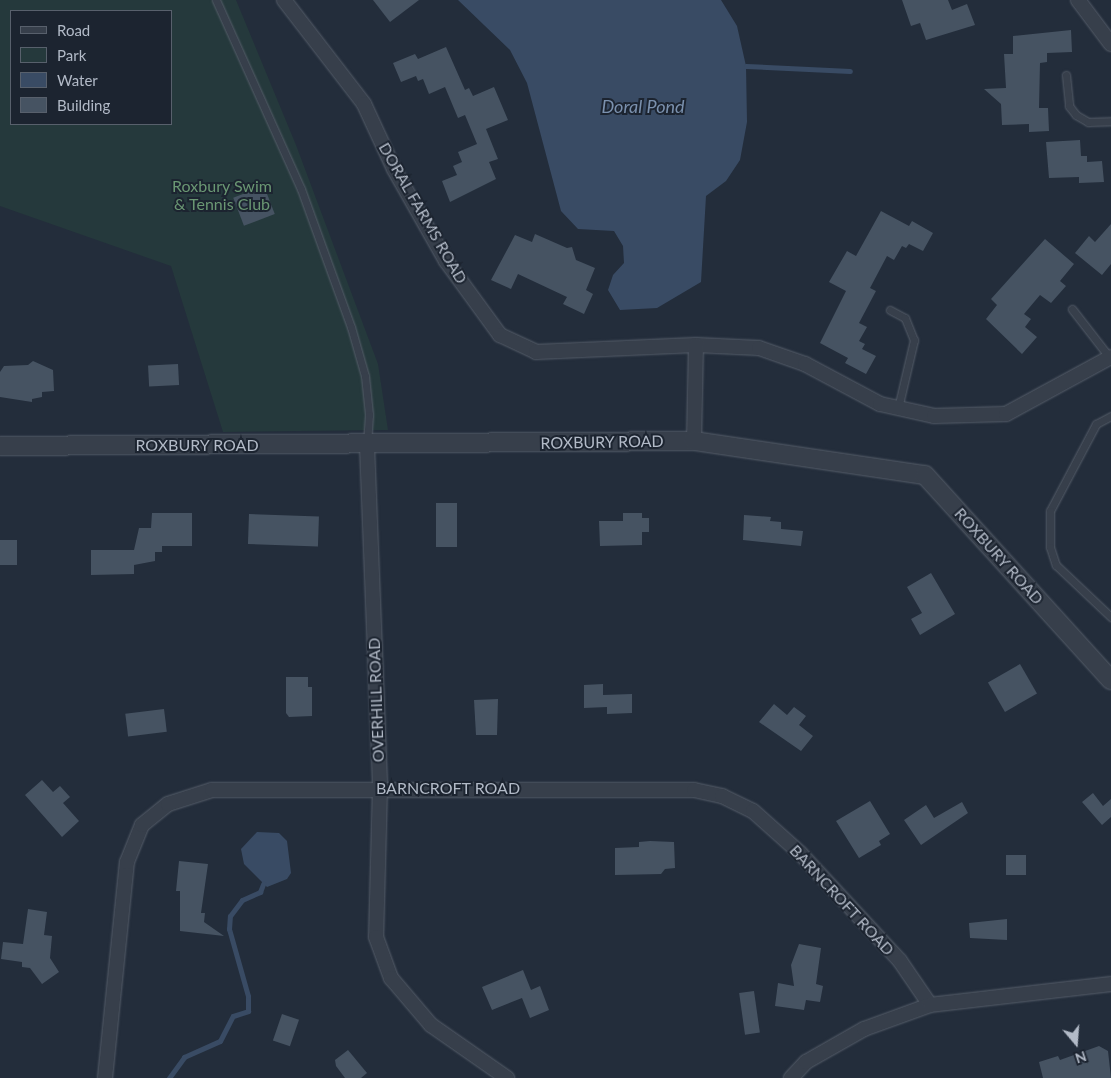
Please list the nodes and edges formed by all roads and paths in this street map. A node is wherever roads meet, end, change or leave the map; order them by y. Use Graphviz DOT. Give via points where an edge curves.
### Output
graph roads {
  1 [pos="216,0"];
  2 [pos="284,0"];
  3 [pos="1078,0"];
  4 [pos="1111,44"];
  5 [pos="1066,75"];
  6 [pos="1111,121"];
  7 [pos="1072,308"];
  8 [pos="890,310"];
  9 [pos="696,345"];
  10 [pos="1111,357"];
  11 [pos="898,408"];
  12 [pos="1111,416"];
  13 [pos="694,442"];
  14 [pos="367,445"];
  15 [pos="0,446"];
  16 [pos="1111,617"];
  17 [pos="1111,680"];
  18 [pos="380,787"];
  19 [pos="1111,984"];
  20 [pos="930,1005"];
  21 [pos="105,1078"];
  22 [pos="507,1078"];
  23 [pos="791,1078"];
  1 -- 14 [label="lane" via="301,189 351,327 364,376 369,415"];
  2 -- 9 [label="street, DORAL FARMS ROAD" via="364,104 394,170 446,261 500,335 536,352"];
  3 -- 4 [label="street"];
  5 -- 6 [label="lane" via="1070,106 1076,115 1088,122"];
  7 -- 10 [label="lane"];
  8 -- 11 [label="lane" via="905,318 914,340"];
  9 -- 11 [label="street, DORAL FARMS ROAD" via="759,348 805,364 880,404"];
  9 -- 13 [label="street"];
  10 -- 11 [label="street, DORAL FARMS ROAD" via="1006,414 934,416"];
  12 -- 16 [label="lane" via="1096,424 1074,460 1050,511 1050,538 1056,565"];
  13 -- 14 [label="street, ROXBURY ROAD"];
  13 -- 17 [label="street, ROXBURY ROAD" via="925,475"];
  14 -- 15 [label="street, ROXBURY ROAD"];
  14 -- 18 [label="street, OVERHILL ROAD"];
  18 -- 20 [label="street, BARNCROFT ROAD" via="694,790 722,796 753,811 800,853 900,962"];
  18 -- 21 [label="street, BARNCROFT ROAD" via="212,790 168,804 142,825 127,862"];
  18 -- 22 [label="street, OVERHILL ROAD" via="376,937 391,978 431,1025"];
  19 -- 20 [label="street"];
  20 -- 23 [label="street" via="864,1028 806,1062"];
}
